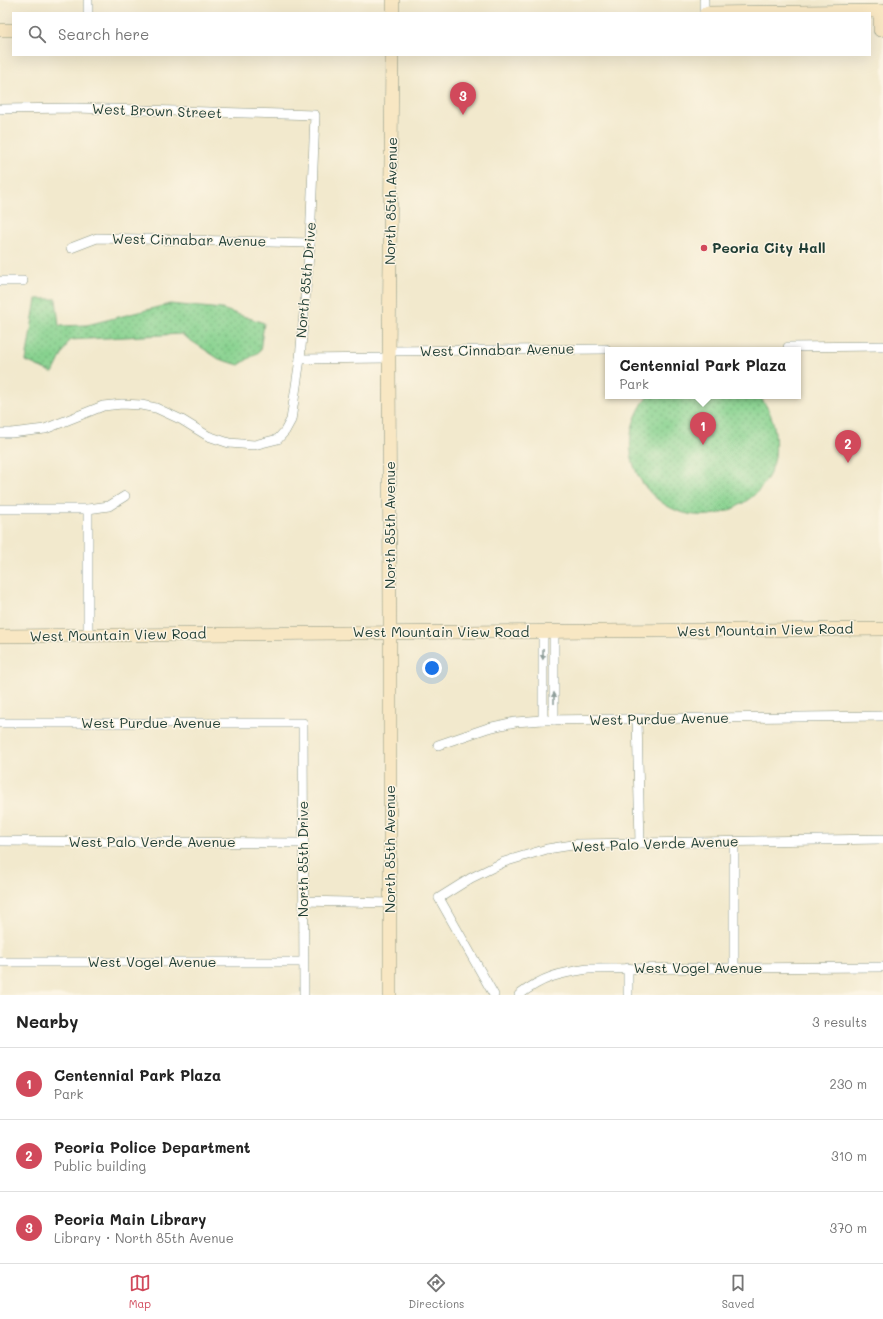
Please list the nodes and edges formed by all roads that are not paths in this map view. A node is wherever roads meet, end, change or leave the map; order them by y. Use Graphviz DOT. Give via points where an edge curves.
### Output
graph roads {
  1 [pos="88,0"];
  2 [pos="393,0"];
  3 [pos="704,0"];
  4 [pos="881,11"];
  5 [pos="88,12"];
  6 [pos="393,12"];
  7 [pos="705,12"];
  8 [pos="825,12"];
  9 [pos="0,30"];
  10 [pos="12,30"];
  11 [pos="878,30"];
  12 [pos="392,56"];
  13 [pos="0,109"];
  14 [pos="315,115"];
  15 [pos="310,243"];
  16 [pos="71,248"];
  17 [pos="0,281"];
  18 [pos="23,281"];
  19 [pos="883,346"];
  20 [pos="788,347"];
  21 [pos="605,349"];
  22 [pos="389,355"];
  23 [pos="300,359"];
  24 [pos="0,433"];
  25 [pos="125,496"];
  26 [pos="0,509"];
  27 [pos="88,509"];
  28 [pos="883,628"];
  29 [pos="390,631"];
  30 [pos="549,632"];
  31 [pos="88,635"];
  32 [pos="0,636"];
  33 [pos="883,716"];
  34 [pos="637,719"];
  35 [pos="543,720"];
  36 [pos="554,720"];
  37 [pos="0,723"];
  38 [pos="303,723"];
  39 [pos="438,745"];
  40 [pos="883,839"];
  41 [pos="0,841"];
  42 [pos="734,842"];
  43 [pos="303,843"];
  44 [pos="640,843"];
  45 [pos="304,901"];
  46 [pos="390,903"];
  47 [pos="0,962"];
  48 [pos="303,962"];
  49 [pos="883,966"];
  50 [pos="628,968"];
  51 [pos="734,969"];
  52 [pos="304,995"];
  53 [pos="390,995"];
  54 [pos="494,995"];
  55 [pos="519,995"];
  56 [pos="628,995"];
  1 -- 5 [label="street"];
  2 -- 6 [label="street"];
  3 -- 7 [label="street"];
  4 -- 8 [label="street"];
  4 -- 11 [label="street"];
  9 -- 10 [label="street"];
  12 -- 22 [label="street, North 85th Avenue"];
  13 -- 14 [label="street, West Brown Street" via="75,108"];
  14 -- 15 [label="street, North 85th Drive"];
  15 -- 16 [label="street, West Cinnabar Avenue" via="97,238"];
  15 -- 23 [label="street, North 85th Drive"];
  17 -- 18 [label="street"];
  19 -- 20 [label="street"];
  21 -- 22 [label="street, West Cinnabar Avenue"];
  22 -- 23 [label="street, West Cinnabar Avenue"];
  22 -- 29 [label="street, North 85th Avenue"];
  23 -- 24 [label="street, North 85th Drive" via="291,420 278,439 254,445 228,443 208,436 156,408 122,404 103,406 45,429"];
  25 -- 27 [label="street" via="109,506"];
  26 -- 27 [label="street"];
  27 -- 31 [label="street"];
  28 -- 30 [label="street, West Mountain View Road"];
  29 -- 30 [label="street, West Mountain View Road"];
  29 -- 31 [label="street, West Mountain View Road"];
  29 -- 46 [label="street, North 85th Avenue"];
  30 -- 35 [label="street, one-way"];
  36 -- 30 [label="street, one-way"];
  31 -- 32 [label="street, West Mountain View Road"];
  33 -- 34 [label="street, West Purdue Avenue"];
  34 -- 36 [label="street, West Purdue Avenue"];
  34 -- 44 [label="street"];
  35 -- 36 [label="street, West Purdue Avenue"];
  35 -- 39 [label="street, West Purdue Avenue" via="514,722 488,728"];
  37 -- 38 [label="street, West Purdue Avenue"];
  38 -- 43 [label="street, North 85th Drive"];
  40 -- 42 [label="street, West Palo Verde Avenue"];
  41 -- 43 [label="street, West Palo Verde Avenue"];
  42 -- 44 [label="street, West Palo Verde Avenue"];
  42 -- 51 [label="street"];
  43 -- 45 [label="street, North 85th Drive"];
  44 -- 54 [label="street, West Palo Verde Avenue" via="579,844 547,848 504,862 439,898"];
  45 -- 46 [label="street"];
  45 -- 48 [label="street, North 85th Drive"];
  46 -- 53 [label="street, North 85th Avenue"];
  47 -- 48 [label="street, West Vogel Avenue"];
  48 -- 52 [label="street, North 85th Drive"];
  49 -- 51 [label="street, West Vogel Avenue"];
  50 -- 51 [label="street, West Vogel Avenue"];
  50 -- 55 [label="street, West Vogel Avenue" via="567,972 536,983"];
  50 -- 56 [label="street"];
}
